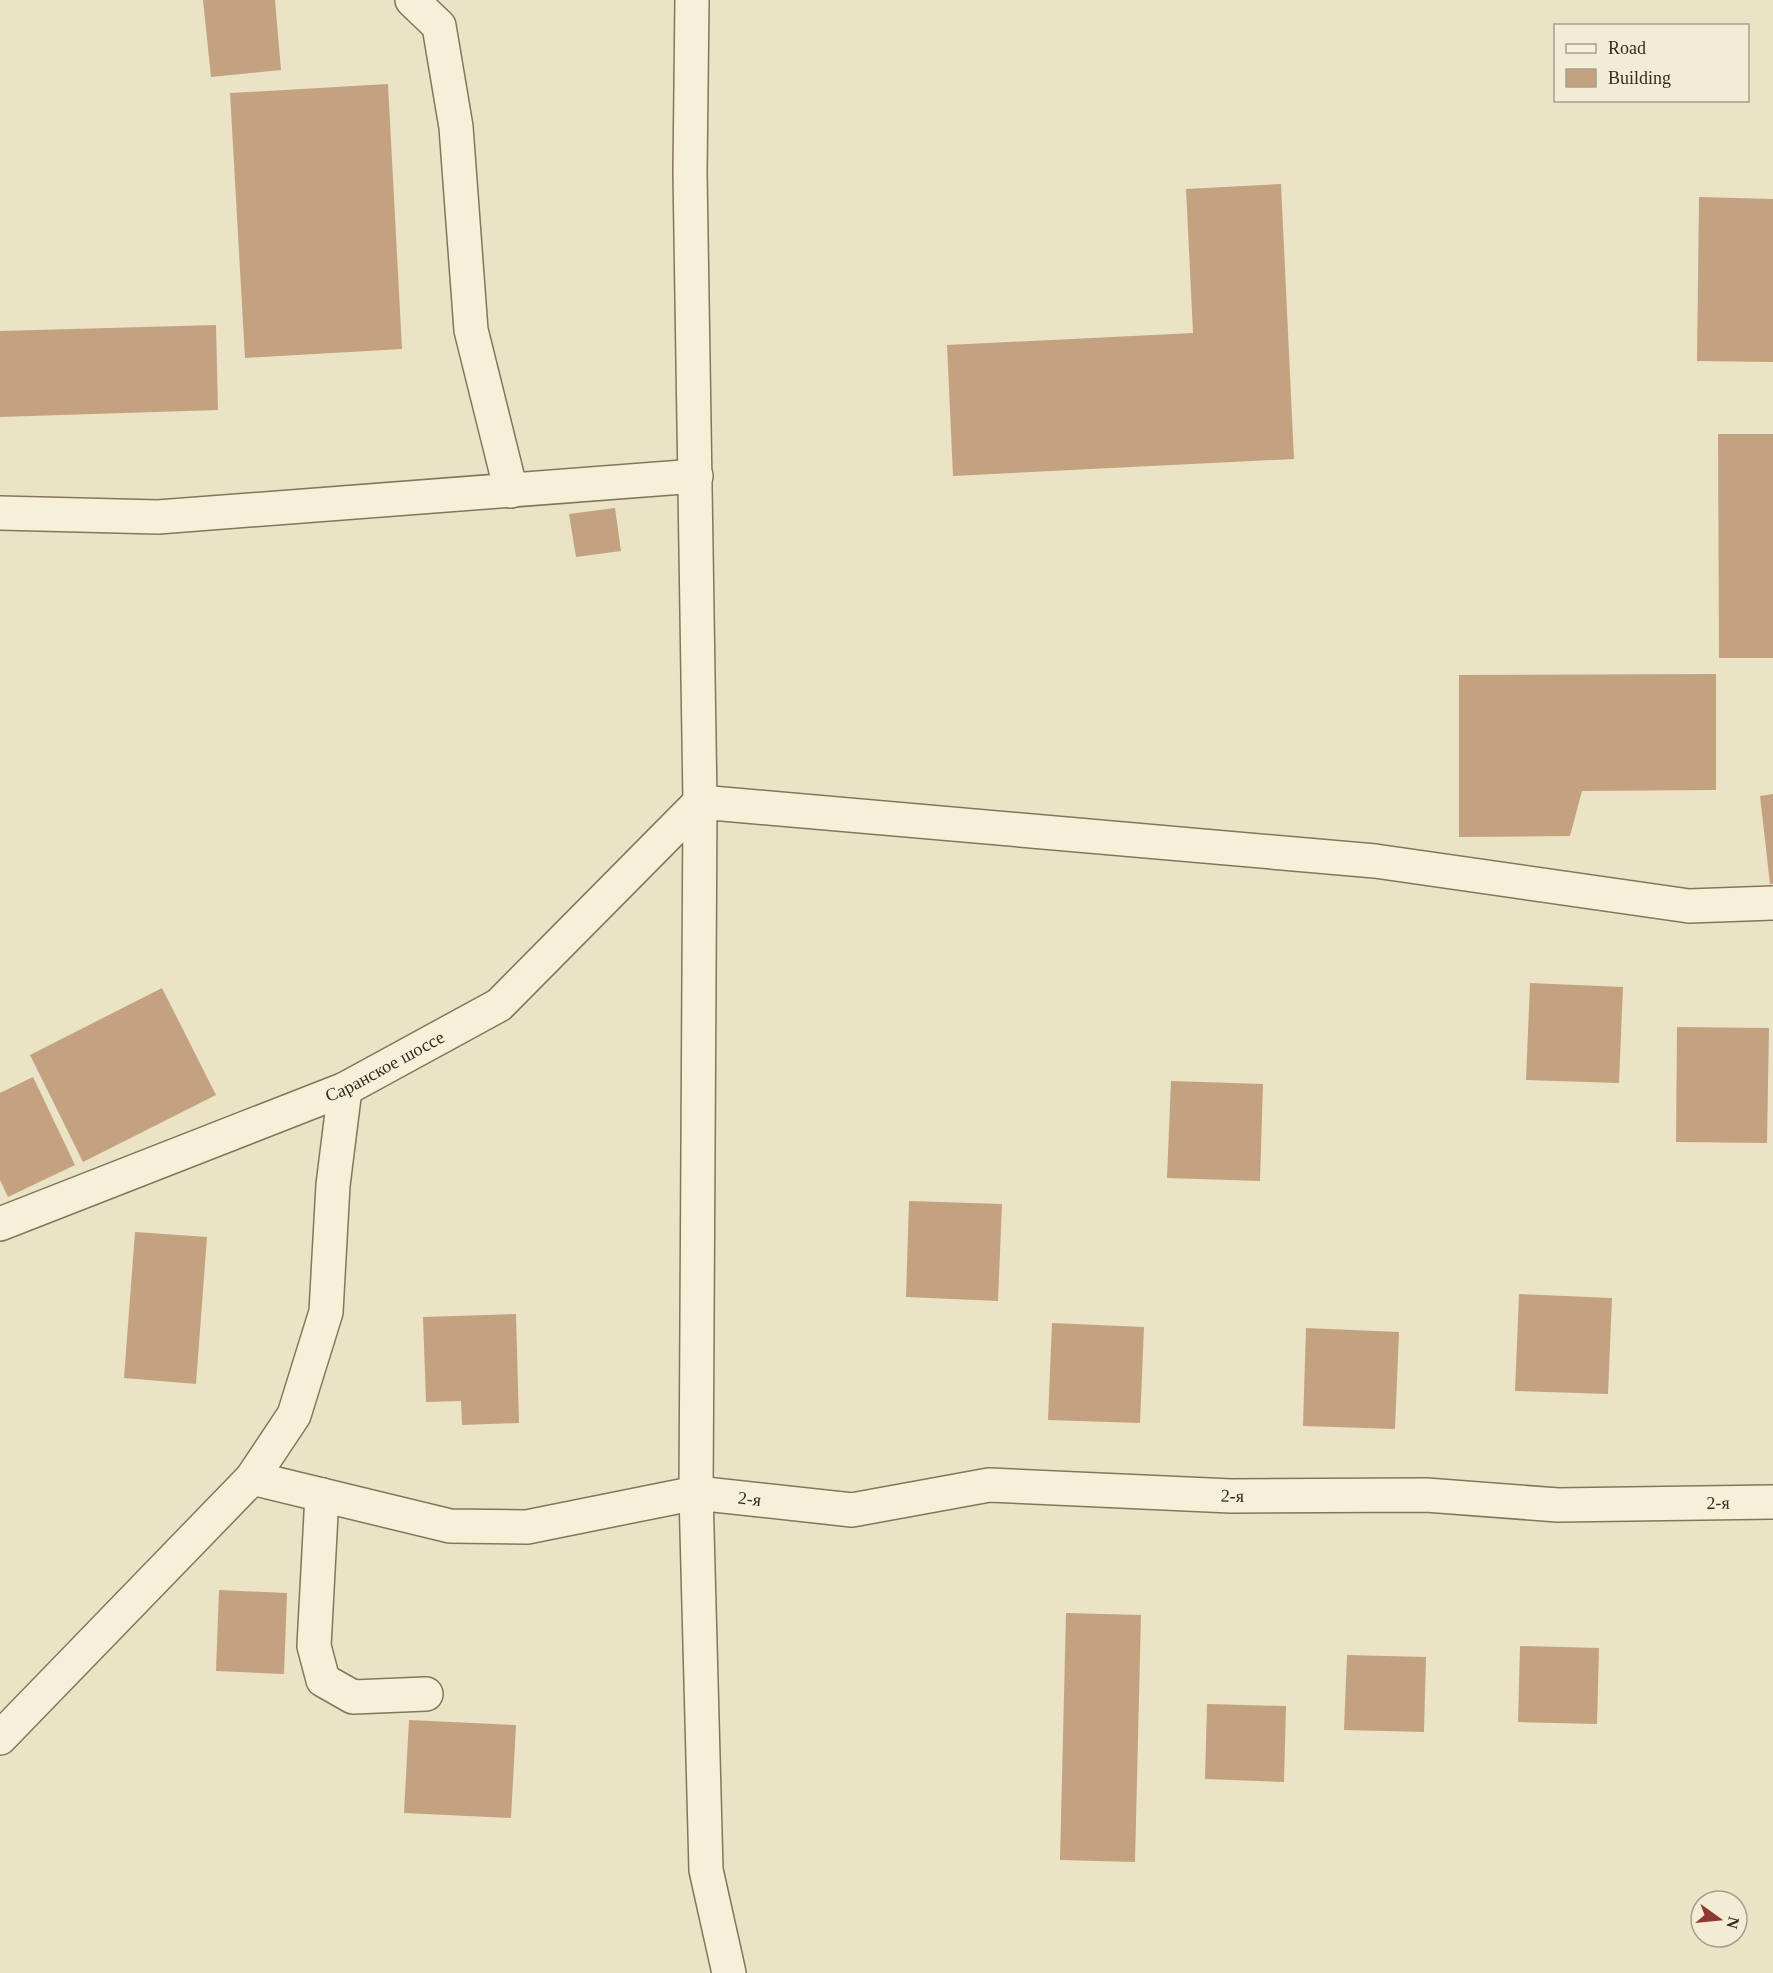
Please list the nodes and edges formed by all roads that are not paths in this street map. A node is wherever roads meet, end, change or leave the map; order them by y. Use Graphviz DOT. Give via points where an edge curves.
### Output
graph roads {
  1 [pos="412,0"];
  2 [pos="692,0"];
  3 [pos="696,476"];
  4 [pos="510,491"];
  5 [pos="0,513"];
  6 [pos="700,802"];
  7 [pos="1773,903"];
  8 [pos="345,1089"];
  9 [pos="0,1224"];
  10 [pos="252,1478"];
  11 [pos="696,1493"];
  12 [pos="322,1495"];
  13 [pos="1773,1502"];
  14 [pos="426,1694"];
  15 [pos="0,1738"];
  16 [pos="729,1973"];
  1 -- 4 [label="street" via="439,26 456,127 471,330"];
  2 -- 3 [label="street" via="690,172"];
  3 -- 4 [label="street"];
  3 -- 6 [label="street"];
  4 -- 5 [label="street" via="158,517"];
  6 -- 7 [label="street" via="1375,861 1689,906"];
  6 -- 8 [label="street, Саранское шоссе" via="499,1005"];
  6 -- 11 [label="street"];
  8 -- 9 [label="street, Саранское шоссе"];
  8 -- 10 [label="street" via="333,1185 326,1312 294,1415"];
  10 -- 12 [label="street, 2-я"];
  10 -- 15 [label="street"];
  11 -- 12 [label="street, 2-я" via="526,1527 450,1526"];
  11 -- 13 [label="street, 2-я" via="852,1510 989,1485 1231,1496 1426,1496 1558,1505"];
  11 -- 16 [label="street" via="706,1870"];
  12 -- 14 [label="street" via="314,1646 323,1680 353,1697"];
}
